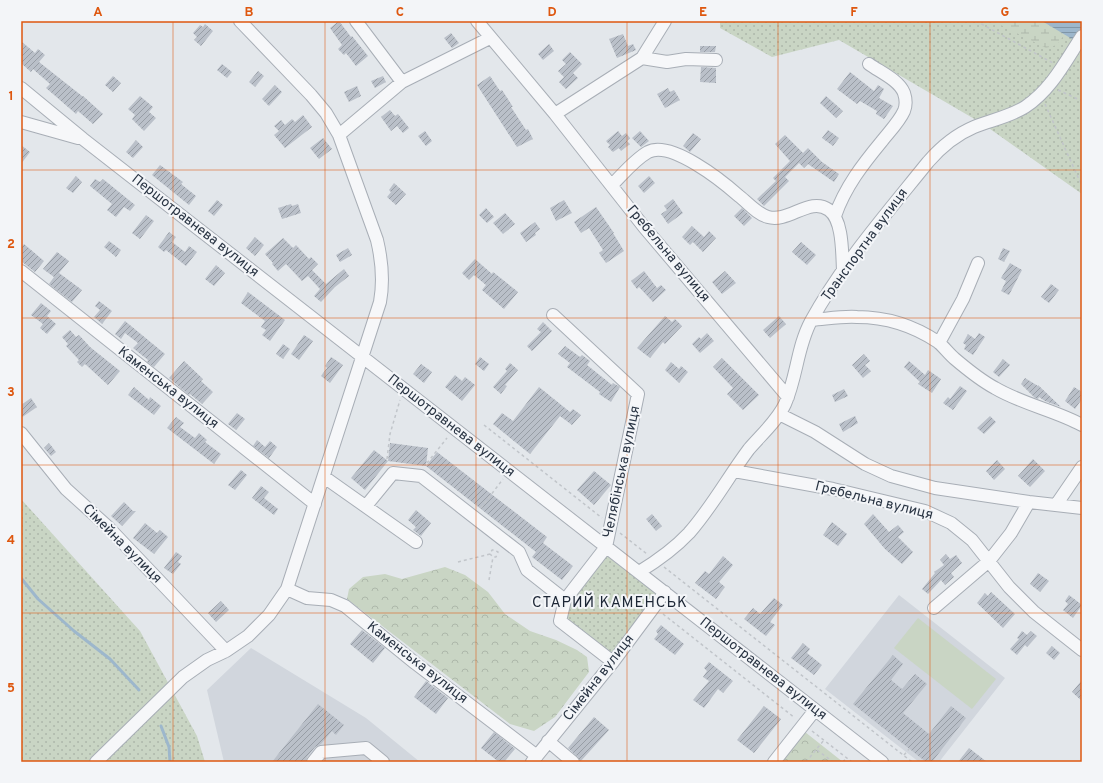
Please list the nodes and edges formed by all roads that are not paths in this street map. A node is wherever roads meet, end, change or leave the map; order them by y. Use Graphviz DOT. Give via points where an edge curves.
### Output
graph roads {
  1 [pos="240,21"];
  2 [pos="356,21"];
  3 [pos="477,21"];
  4 [pos="665,21"];
  5 [pos="1082,36"];
  6 [pos="490,38"];
  7 [pos="642,58"];
  8 [pos="716,60"];
  9 [pos="869,64"];
  10 [pos="402,82"];
  11 [pos="21,88"];
  12 [pos="555,114"];
  13 [pos="21,122"];
  14 [pos="339,135"];
  15 [pos="84,139"];
  16 [pos="612,185"];
  17 [pos="835,216"];
  18 [pos="978,263"];
  19 [pos="843,270"];
  20 [pos="21,271"];
  21 [pos="553,315"];
  22 [pos="812,320"];
  23 [pos="939,343"];
  24 [pos="363,357"];
  25 [pos="788,397"];
  26 [pos="779,414"];
  27 [pos="1082,425"];
  28 [pos="21,433"];
  29 [pos="1082,467"];
  30 [pos="734,471"];
  31 [pos="324,477"];
  32 [pos="1028,502"];
  33 [pos="315,504"];
  34 [pos="1056,505"];
  35 [pos="366,506"];
  36 [pos="1082,508"];
  37 [pos="416,542"];
  38 [pos="606,547"];
  39 [pos="989,561"];
  40 [pos="639,572"];
  41 [pos="287,590"];
  42 [pos="665,592"];
  43 [pos="565,600"];
  44 [pos="934,608"];
  45 [pos="1082,650"];
  46 [pos="226,651"];
  47 [pos="613,662"];
  48 [pos="815,710"];
  49 [pos="548,742"];
  50 [pos="534,759"];
  51 [pos="96,762"];
  52 [pos="313,762"];
  53 [pos="383,762"];
  54 [pos="573,762"];
  55 [pos="774,762"];
  56 [pos="882,762"];
  1 -- 14 [label="street" via="312,95"];
  2 -- 10 [label="street"];
  3 -- 6 [label="street, Гребельна вулиця"];
  4 -- 7 [label="street"];
  5 -- 19 [label="street, Транспортна вулиця" via="1045,90 1033,101 1004,118 974,127 941,148"];
  6 -- 10 [label="street"];
  6 -- 12 [label="street, Гребельна вулиця"];
  7 -- 8 [label="street" via="667,62 686,59"];
  7 -- 12 [label="street"];
  9 -- 17 [label="street" via="903,92 906,101 904,111 847,189"];
  10 -- 14 [label="street"];
  11 -- 15 [label="street, Першотравнева вулиця"];
  12 -- 16 [label="street, Гребельна вулиця"];
  13 -- 15 [label="street"];
  14 -- 24 [label="street" via="377,240 383,271 380,302"];
  15 -- 24 [label="street, Першотравнева вулиця"];
  16 -- 17 [label="street" via="648,152 664,149 702,167 759,213 768,217 780,218 820,205"];
  16 -- 25 [label="street, Гребельна вулиця" via="644,228"];
  17 -- 19 [label="street" via="839,225"];
  18 -- 23 [label="street" via="963,299"];
  19 -- 22 [label="street, Транспортна вулиця"];
  20 -- 33 [label="street, Каменська вулиця"];
  21 -- 38 [label="street, Челябінська вулиця" via="638,394"];
  22 -- 23 [label="street" via="857,316 883,319 906,325"];
  22 -- 25 [label="street, Транспортна вулиця" via="800,348"];
  23 -- 27 [label="street" via="976,377 996,389"];
  24 -- 31 [label="street"];
  24 -- 38 [label="street, Першотравнева вулиця"];
  25 -- 26 [label="street, Транспортна вулиця"];
  26 -- 30 [label="street, Транспортна вулиця"];
  26 -- 32 [label="street, Гребельна вулиця" via="891,476 935,488"];
  28 -- 46 [label="street, Сімейна вулиця" via="66,489 108,527"];
  29 -- 34 [label="street"];
  30 -- 39 [label="street, Гребельна вулиця" via="834,489 925,511 951,523 972,540"];
  30 -- 40 [label="street, Транспортна вулиця" via="688,533 673,548"];
  31 -- 33 [label="street"];
  31 -- 35 [label="street"];
  32 -- 34 [label="street, Гребельна вулиця"];
  32 -- 39 [label="street" via="1011,533"];
  33 -- 41 [label="street"];
  34 -- 36 [label="street, Гребельна вулиця"];
  35 -- 37 [label="street"];
  35 -- 43 [label="street" via="393,473 421,476 518,552 527,570"];
  38 -- 40 [label="street, Першотравнева вулиця"];
  38 -- 43 [label="street"];
  39 -- 44 [label="street"];
  39 -- 45 [label="street, Гребельна вулиця" via="1009,587 1034,612"];
  40 -- 42 [label="street, Першотравнева вулиця"];
  41 -- 46 [label="street" via="269,615 248,636"];
  41 -- 50 [label="street, Каменська вулиця" via="307,598 331,600 345,606"];
  42 -- 47 [label="street, Сімейна вулиця"];
  42 -- 48 [label="street, Першотравнева вулиця"];
  43 -- 47 [label="street" via="560,621"];
  46 -- 51 [label="street" via="207,660 183,677"];
  47 -- 49 [label="street, Сімейна вулиця"];
  48 -- 55 [label="street"];
  48 -- 56 [label="street, Першотравнева вулиця"];
  49 -- 50 [label="street, Сімейна вулиця"];
  49 -- 54 [label="street"];
  52 -- 53 [label="street" via="321,752 366,748"];
}
